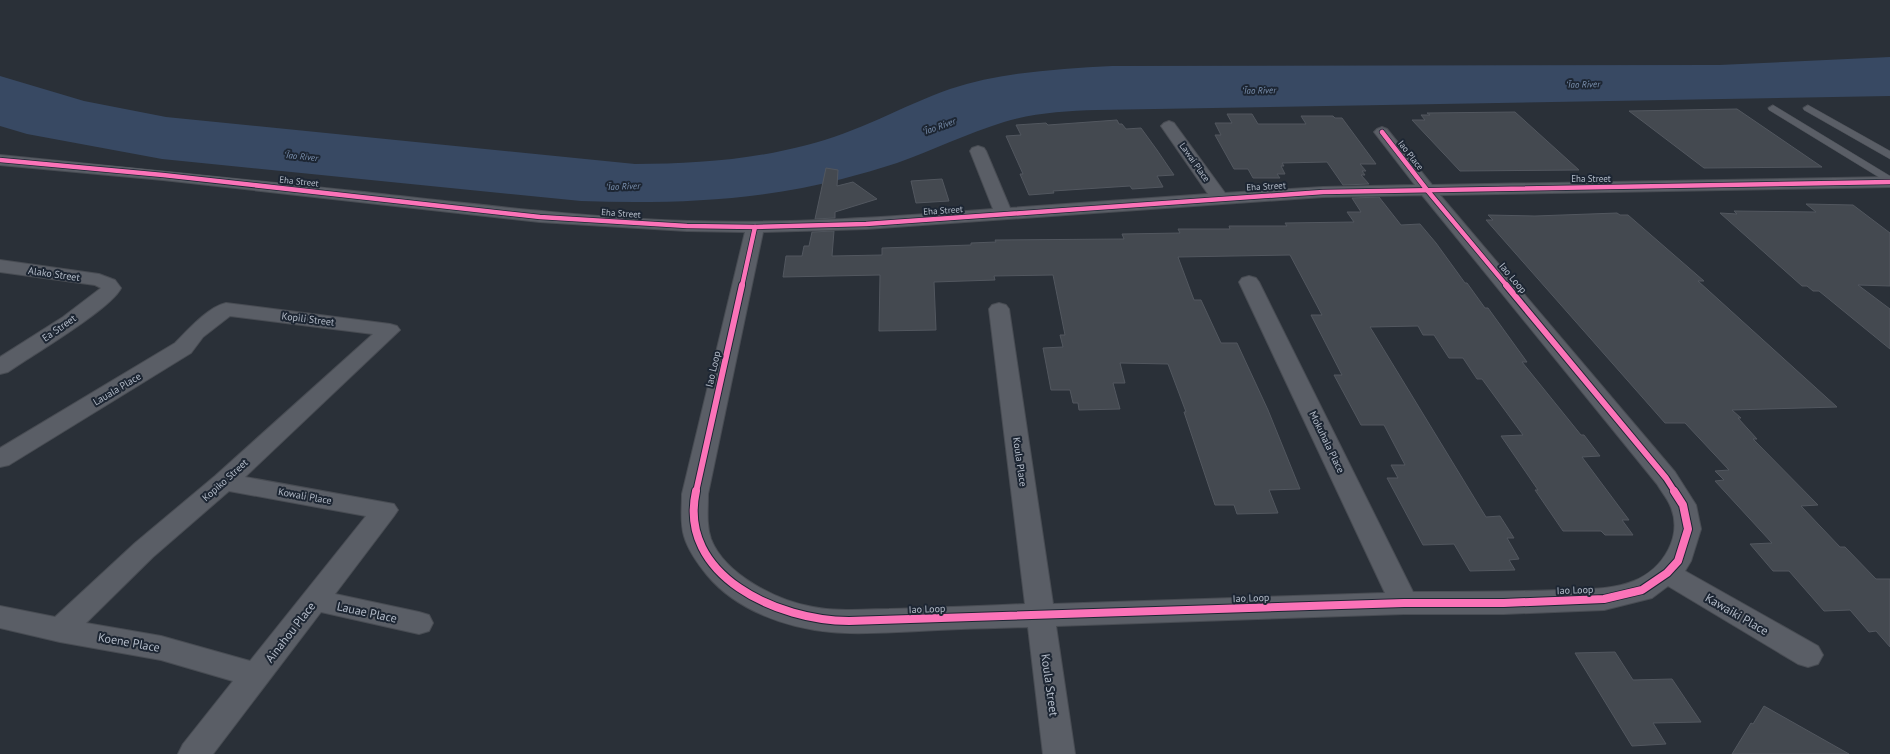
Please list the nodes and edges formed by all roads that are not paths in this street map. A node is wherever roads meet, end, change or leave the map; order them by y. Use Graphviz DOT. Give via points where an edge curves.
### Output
graph roads {
  1 [pos="1773,108"];
  2 [pos="1808,108"];
  3 [pos="1169,126"];
  4 [pos="1382,132"];
  5 [pos="978,151"];
  6 [pos="1890,156"];
  7 [pos="0,160"];
  8 [pos="1890,160"];
  9 [pos="1858,161"];
  10 [pos="1890,181"];
  11 [pos="1427,190"];
  12 [pos="1220,198"];
  13 [pos="1004,214"];
  14 [pos="755,227"];
  15 [pos="0,266"];
  16 [pos="1249,282"];
  17 [pos="108,284"];
  18 [pos="226,309"];
  19 [pos="999,309"];
  20 [pos="390,330"];
  21 [pos="0,367"];
  22 [pos="0,459"];
  23 [pos="224,482"];
  24 [pos="386,510"];
  25 [pos="1667,573"];
  26 [pos="314,600"];
  27 [pos="1404,603"];
  28 [pos="1040,615"];
  29 [pos="0,616"];
  30 [pos="419,624"];
  31 [pos="60,630"];
  32 [pos="1808,655"];
  33 [pos="256,675"];
  34 [pos="194,754"];
  35 [pos="1059,754"];
  1 -- 9 [label="lane"];
  2 -- 6 [label="lane"];
  3 -- 12 [label="street, Lawai Place"];
  4 -- 11 [label="street, Iao Place"];
  5 -- 13 [label="street"];
  7 -- 14 [label="street, Eha Street" via="163,175 540,217 688,226"];
  8 -- 9 [label="lane"];
  9 -- 10 [label="lane"];
  10 -- 11 [label="street, Eha Street"];
  11 -- 12 [label="street, Eha Street" via="1323,192"];
  11 -- 25 [label="street, Iao Loop" via="1666,478 1679,498 1688,529 1678,561"];
  12 -- 13 [label="street, Eha Street"];
  13 -- 14 [label="street, Eha Street" via="866,224"];
  14 -- 28 [label="street, Iao Loop" via="695,494 695,519 699,541 714,568 758,601 792,613 831,621"];
  15 -- 17 [label="street, Alako Street" via="99,280"];
  16 -- 27 [label="street, Mokuhala Place"];
  17 -- 21 [label="street, Ea Street" via="109,292"];
  18 -- 20 [label="street, Kopili Street"];
  18 -- 22 [label="street, Lauala Place" via="196,333 183,348"];
  19 -- 28 [label="street, Koula Place"];
  20 -- 23 [label="street, Kopiko Street"];
  23 -- 24 [label="street, Kowali Place"];
  23 -- 31 [label="street, Kopiko Street" via="144,550"];
  24 -- 26 [label="street, Ainahou Place"];
  25 -- 27 [label="street, Iao Loop" via="1642,590 1604,599"];
  25 -- 32 [label="street, Kawaiki Place"];
  26 -- 30 [label="street, Lauae Place"];
  26 -- 33 [label="street, Ainahou Place"];
  27 -- 28 [label="street, Iao Loop"];
  28 -- 35 [label="street, Koula Street"];
  29 -- 31 [label="street, Koene Place"];
  31 -- 33 [label="street, Koene Place" via="161,648"];
  33 -- 34 [label="street, Ainahou Place"];
}
